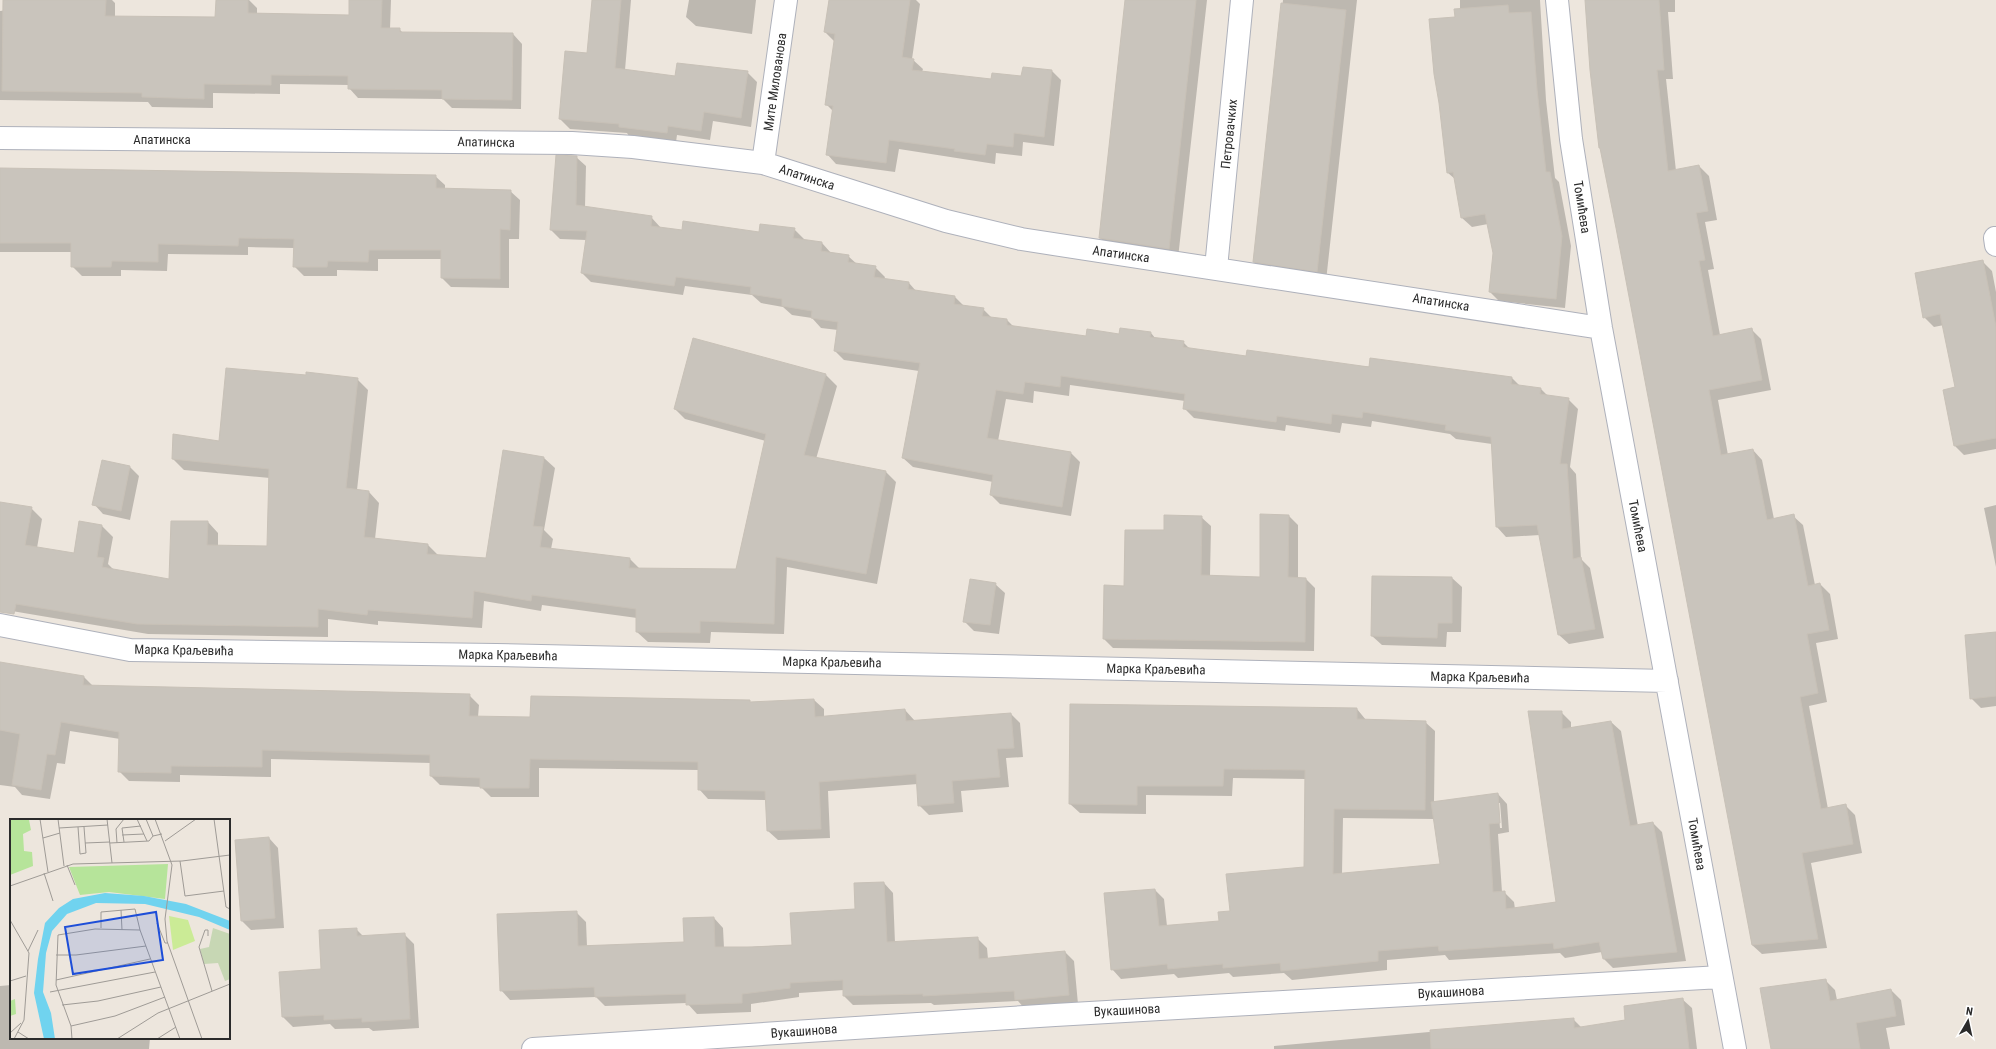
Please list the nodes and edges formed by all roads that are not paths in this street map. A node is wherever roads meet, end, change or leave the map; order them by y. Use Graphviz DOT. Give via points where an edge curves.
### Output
graph roads {
  1 [pos="786,0"];
  2 [pos="1242,0"];
  3 [pos="1557,0"];
  4 [pos="0,138"];
  5 [pos="763,163"];
  6 [pos="1216,268"];
  7 [pos="1601,328"];
  8 [pos="0,625"];
  9 [pos="1667,681"];
  10 [pos="1721,976"];
  11 [pos="533,1049"];
  12 [pos="1735,1049"];
  1 -- 5 [label="street, Мите Милованова"];
  2 -- 6 [label="street, Петровачких"];
  3 -- 7 [label="street, Томићева" via="1571,139"];
  4 -- 5 [label="street, Апатинска" via="572,144 633,147"];
  5 -- 6 [label="street, Апатинска" via="946,221 1021,239"];
  6 -- 7 [label="street, Апатинска"];
  7 -- 9 [label="street, Томићева"];
  8 -- 9 [label="street, Марка Краљевића" via="130,650 496,654"];
  9 -- 10 [label="street, Томићева"];
  10 -- 11 [label="street, Вукашинова"];
  10 -- 12 [label="street, Томићева"];
}
